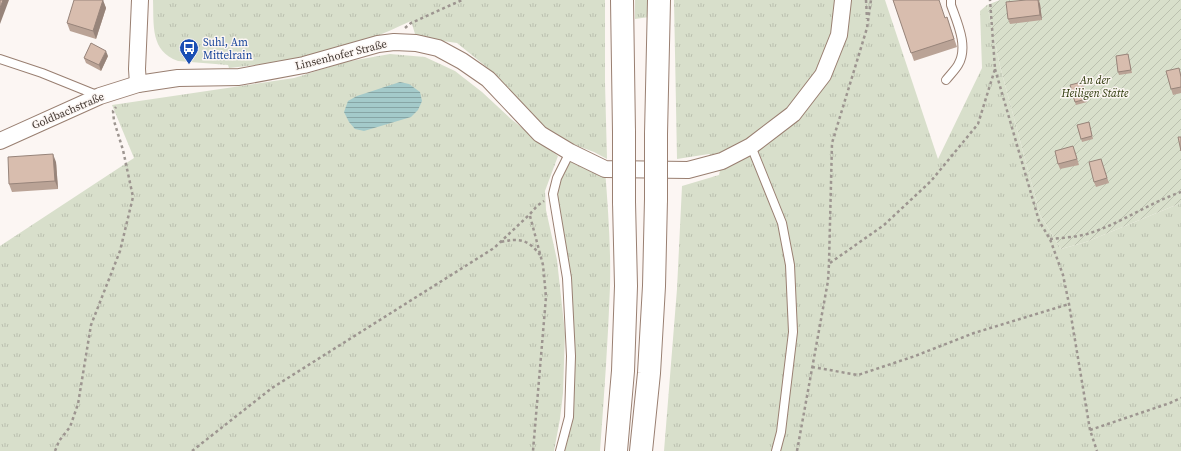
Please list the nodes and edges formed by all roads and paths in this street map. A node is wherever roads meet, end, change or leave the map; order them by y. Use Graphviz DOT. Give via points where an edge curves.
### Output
graph roads {
  1 [pos="140,0"];
  2 [pos="462,0"];
  3 [pos="622,0"];
  4 [pos="660,0"];
  5 [pos="843,0"];
  6 [pos="866,0"];
  7 [pos="871,0"];
  8 [pos="951,0"];
  9 [pos="990,0"];
  10 [pos="867,28"];
  11 [pos="394,42"];
  12 [pos="0,59"];
  13 [pos="995,69"];
  14 [pos="946,80"];
  15 [pos="138,84"];
  16 [pos="100,96"];
  17 [pos="118,105"];
  18 [pos="0,141"];
  19 [pos="751,146"];
  20 [pos="570,152"];
  21 [pos="1181,192"];
  22 [pos="553,194"];
  23 [pos="529,216"];
  24 [pos="1050,239"];
  25 [pos="500,242"];
  26 [pos="541,256"];
  27 [pos="829,264"];
  28 [pos="1069,304"];
  29 [pos="812,367"];
  30 [pos="1181,398"];
  31 [pos="1090,430"];
  32 [pos="55,451"];
  33 [pos="192,451"];
  34 [pos="533,451"];
  35 [pos="560,451"];
  36 [pos="616,451"];
  37 [pos="641,451"];
  38 [pos="776,451"];
  39 [pos="797,451"];
  40 [pos="1097,451"];
  1 -- 15 [label="street"];
  2 -- 11 [label="path" via="411,23 398,34"];
  3 -- 36 [label="highway, bridge" via="625,294 623,371"];
  4 -- 37 [label="highway, bridge" via="654,286"];
  5 -- 19 [label="street, Linsenhofer Straße" via="839,35 823,75 793,114"];
  6 -- 10 [label="path"];
  7 -- 10 [label="path"];
  8 -- 14 [label="lane" via="962,51 959,64"];
  9 -- 13 [label="path"];
  10 -- 27 [label="path" via="832,143"];
  11 -- 15 [label="street, Linsenhofer Straße" via="378,44 304,65 239,77 178,78"];
  11 -- 20 [label="street, Linsenhofer Straße" via="438,48 462,61 488,79 540,134"];
  12 -- 16 [label="lane"];
  13 -- 24 [label="path" via="1038,221"];
  13 -- 27 [label="path" via="978,124 931,181 884,225"];
  15 -- 16 [label="street, Goldbachstraße"];
  16 -- 18 [label="street, Goldbachstraße"];
  17 -- 32 [label="path" via="113,111 114,121 133,197 120,251 91,326 78,404 70,427 59,440"];
  19 -- 20 [label="street, Linsenhofer Straße" via="722,161 688,170 605,169"];
  19 -- 38 [label="lane" via="782,223 790,265 793,332 781,432"];
  20 -- 22 [label="lane" via="557,178"];
  21 -- 24 [label="path" via="1087,234"];
  22 -- 23 [label="path"];
  22 -- 35 [label="lane" via="567,278 571,356 569,417"];
  23 -- 25 [label="path"];
  23 -- 26 [label="path"];
  24 -- 28 [label="path" via="1063,275"];
  25 -- 26 [label="path" via="514,239 525,242 533,246"];
  25 -- 33 [label="path" via="272,388"];
  26 -- 34 [label="path" via="546,297"];
  27 -- 29 [label="path"];
  28 -- 29 [label="path" via="974,333 858,375"];
  28 -- 31 [label="path"];
  29 -- 39 [label="path"];
  30 -- 31 [label="path"];
  31 -- 40 [label="path"];
}
